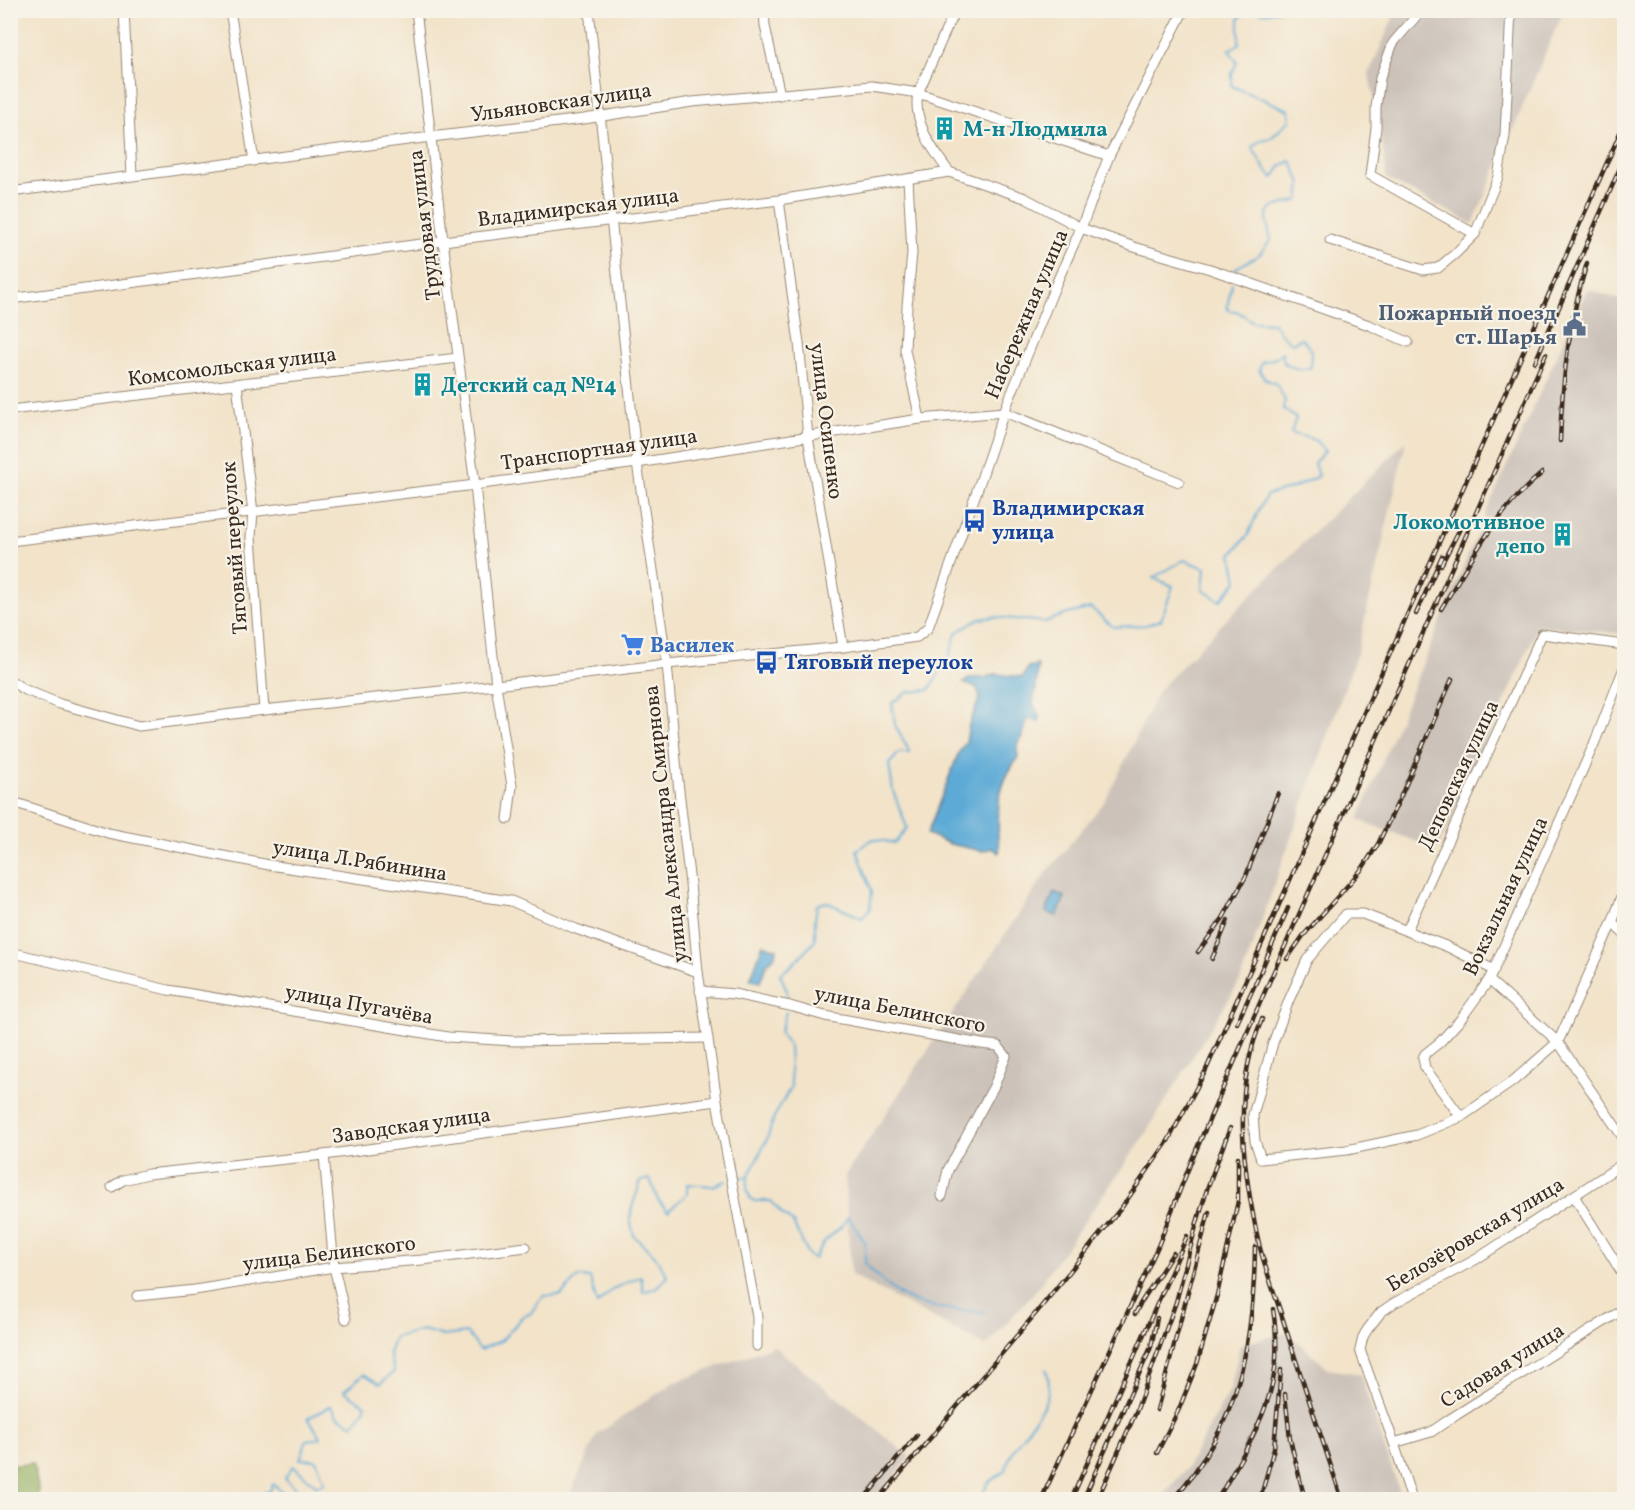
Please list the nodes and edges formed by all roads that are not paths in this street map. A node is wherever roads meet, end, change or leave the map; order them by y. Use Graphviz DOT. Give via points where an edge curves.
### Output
graph roads {
  1 [pos="124,10"];
  2 [pos="230,10"];
  3 [pos="416,10"];
  4 [pos="589,10"];
  5 [pos="764,10"];
  6 [pos="955,10"];
  7 [pos="1184,10"];
  8 [pos="1423,10"];
  9 [pos="1511,10"];
  10 [pos="918,93"];
  11 [pos="780,95"];
  12 [pos="601,117"];
  13 [pos="431,137"];
  14 [pos="1109,156"];
  15 [pos="254,161"];
  16 [pos="949,172"];
  17 [pos="132,176"];
  18 [pos="908,179"];
  19 [pos="10,192"];
  20 [pos="779,200"];
  21 [pos="611,220"];
  22 [pos="1081,228"];
  23 [pos="1475,234"];
  24 [pos="1330,240"];
  25 [pos="443,242"];
  26 [pos="10,299"];
  27 [pos="1408,342"];
  28 [pos="458,358"];
  29 [pos="237,384"];
  30 [pos="10,410"];
  31 [pos="1004,412"];
  32 [pos="920,418"];
  33 [pos="808,437"];
  34 [pos="637,463"];
  35 [pos="1179,482"];
  36 [pos="475,485"];
  37 [pos="253,512"];
  38 [pos="10,541"];
  39 [pos="1624,645"];
  40 [pos="843,647"];
  41 [pos="667,664"];
  42 [pos="1624,668"];
  43 [pos="10,680"];
  44 [pos="496,685"];
  45 [pos="264,710"];
  46 [pos="10,801"];
  47 [pos="508,819"];
  48 [pos="1624,891"];
  49 [pos="1612,923"];
  50 [pos="1407,930"];
  51 [pos="1624,934"];
  52 [pos="10,952"];
  53 [pos="1494,970"];
  54 [pos="698,972"];
  55 [pos="1489,980"];
  56 [pos="700,991"];
  57 [pos="708,1038"];
  58 [pos="1558,1042"];
  59 [pos="717,1101"];
  60 [pos="1461,1117"];
  61 [pos="1624,1142"];
  62 [pos="324,1155"];
  63 [pos="1624,1163"];
  64 [pos="112,1187"];
  65 [pos="942,1196"];
  66 [pos="1574,1196"];
  67 [pos="526,1246"];
  68 [pos="334,1267"];
  69 [pos="1624,1276"];
  70 [pos="137,1296"];
  71 [pos="1624,1309"];
  72 [pos="346,1319"];
  73 [pos="757,1346"];
  74 [pos="1394,1443"];
  75 [pos="1624,1497"];
  76 [pos="1412,1500"];
  77 [pos="1620,1500"];
  1 -- 17 [label="street"];
  2 -- 15 [label="street"];
  3 -- 13 [label="street, Трудовая улица"];
  4 -- 12 [label="street, улица Александра Смирнова"];
  5 -- 11 [label="street"];
  6 -- 10 [label="street"];
  7 -- 14 [label="street, Набережная улица"];
  8 -- 23 [label="street" via="1393,43 1380,78 1370,175"];
  9 -- 23 [label="street" via="1498,177"];
  10 -- 11 [label="street, Ульяновская улица" via="872,86"];
  10 -- 14 [label="street, Ульяновская улица"];
  10 -- 16 [label="street" via="915,105 924,132"];
  11 -- 12 [label="street, Ульяновская улица" via="692,102"];
  12 -- 13 [label="street, Ульяновская улица"];
  12 -- 21 [label="street, улица Александра Смирнова"];
  13 -- 15 [label="street, Ульяновская улица"];
  13 -- 25 [label="street, Трудовая улица"];
  14 -- 22 [label="street, Набережная улица"];
  15 -- 17 [label="street, Ульяновская улица"];
  16 -- 18 [label="street, Владимирская улица"];
  16 -- 22 [label="street, Владимирская улица" via="1025,198"];
  17 -- 19 [label="street, Ульяновская улица"];
  18 -- 20 [label="street, Владимирская улица"];
  18 -- 32 [label="street" via="912,253 905,350"];
  20 -- 21 [label="street, Владимирская улица"];
  20 -- 33 [label="street, улица Осипенко"];
  21 -- 25 [label="street, Владимирская улица"];
  21 -- 34 [label="street, улица Александра Смирнова"];
  22 -- 27 [label="street, Владимирская улица" via="1210,268"];
  22 -- 31 [label="street, Набережная улица"];
  23 -- 24 [label="street" via="1438,268 1423,270"];
  25 -- 26 [label="street, Владимирская улица"];
  25 -- 28 [label="street, Трудовая улица"];
  28 -- 29 [label="street, Комсомольская улица"];
  28 -- 36 [label="street, Трудовая улица"];
  29 -- 30 [label="street, Комсомольская улица"];
  29 -- 37 [label="street, Тяговый переулок"];
  31 -- 32 [label="street, Транспортная улица"];
  31 -- 35 [label="street, Транспортная улица"];
  31 -- 40 [label="street, Набережная улица" via="928,628 917,637"];
  32 -- 33 [label="street, Транспортная улица"];
  33 -- 34 [label="street, Транспортная улица"];
  33 -- 40 [label="street, улица Осипенко"];
  34 -- 36 [label="street, Транспортная улица"];
  34 -- 41 [label="street, улица Александра Смирнова"];
  36 -- 37 [label="street, Транспортная улица"];
  36 -- 44 [label="street, Трудовая улица"];
  37 -- 38 [label="street, Транспортная улица"];
  37 -- 45 [label="street, Тяговый переулок" via="251,537"];
  39 -- 50 [label="street, Деповская улица" via="1542,634"];
  40 -- 41 [label="street"];
  41 -- 44 [label="street"];
  41 -- 54 [label="street, улица Александра Смирнова"];
  42 -- 53 [label="street, Вокзальная улица"];
  43 -- 45 [label="street" via="60,704 139,726"];
  44 -- 45 [label="street"];
  44 -- 47 [label="street, Трудовая улица" via="512,786"];
  46 -- 54 [label="street, улица Л.Рябинина" via="108,833 268,865 511,901 576,929"];
  48 -- 49 [label="street"];
  49 -- 51 [label="street"];
  49 -- 58 [label="street"];
  50 -- 53 [label="street"];
  50 -- 60 [label="street" via="1363,914 1346,914 1307,960 1272,1043 1252,1115 1255,1141 1261,1159 1347,1150 1417,1135"];
  52 -- 57 [label="street, улица Пугачёва" via="168,990 448,1037 513,1041"];
  53 -- 55 [label="street, Вокзальная улица"];
  54 -- 56 [label="street, улица Александра Смирнова"];
  55 -- 58 [label="street"];
  55 -- 60 [label="street, Вокзальная улица" via="1460,1020 1423,1058 1425,1068"];
  56 -- 57 [label="street, улица Александра Смирнова"];
  56 -- 65 [label="street, улица Белинского" via="734,994 825,1016 998,1046 1006,1056 948,1170"];
  57 -- 59 [label="street, улица Александра Смирнова"];
  58 -- 60 [label="street" via="1512,1082"];
  58 -- 61 [label="street"];
  59 -- 62 [label="street, Заводская улица"];
  59 -- 73 [label="street, улица Александра Смирнова" via="757,1317"];
  62 -- 64 [label="street, Заводская улица" via="148,1174"];
  62 -- 68 [label="street"];
  63 -- 66 [label="street, Белозёровская улица"];
  66 -- 69 [label="street"];
  66 -- 74 [label="street, Белозёровская улица" via="1475,1260 1394,1303 1367,1330 1360,1350"];
  67 -- 68 [label="street, улица Белинского"];
  68 -- 70 [label="street, улица Белинского"];
  68 -- 72 [label="street"];
  71 -- 74 [label="street, Садовая улица" via="1431,1432"];
  74 -- 76 [label="street"];
  75 -- 77 [label="street"];
}
